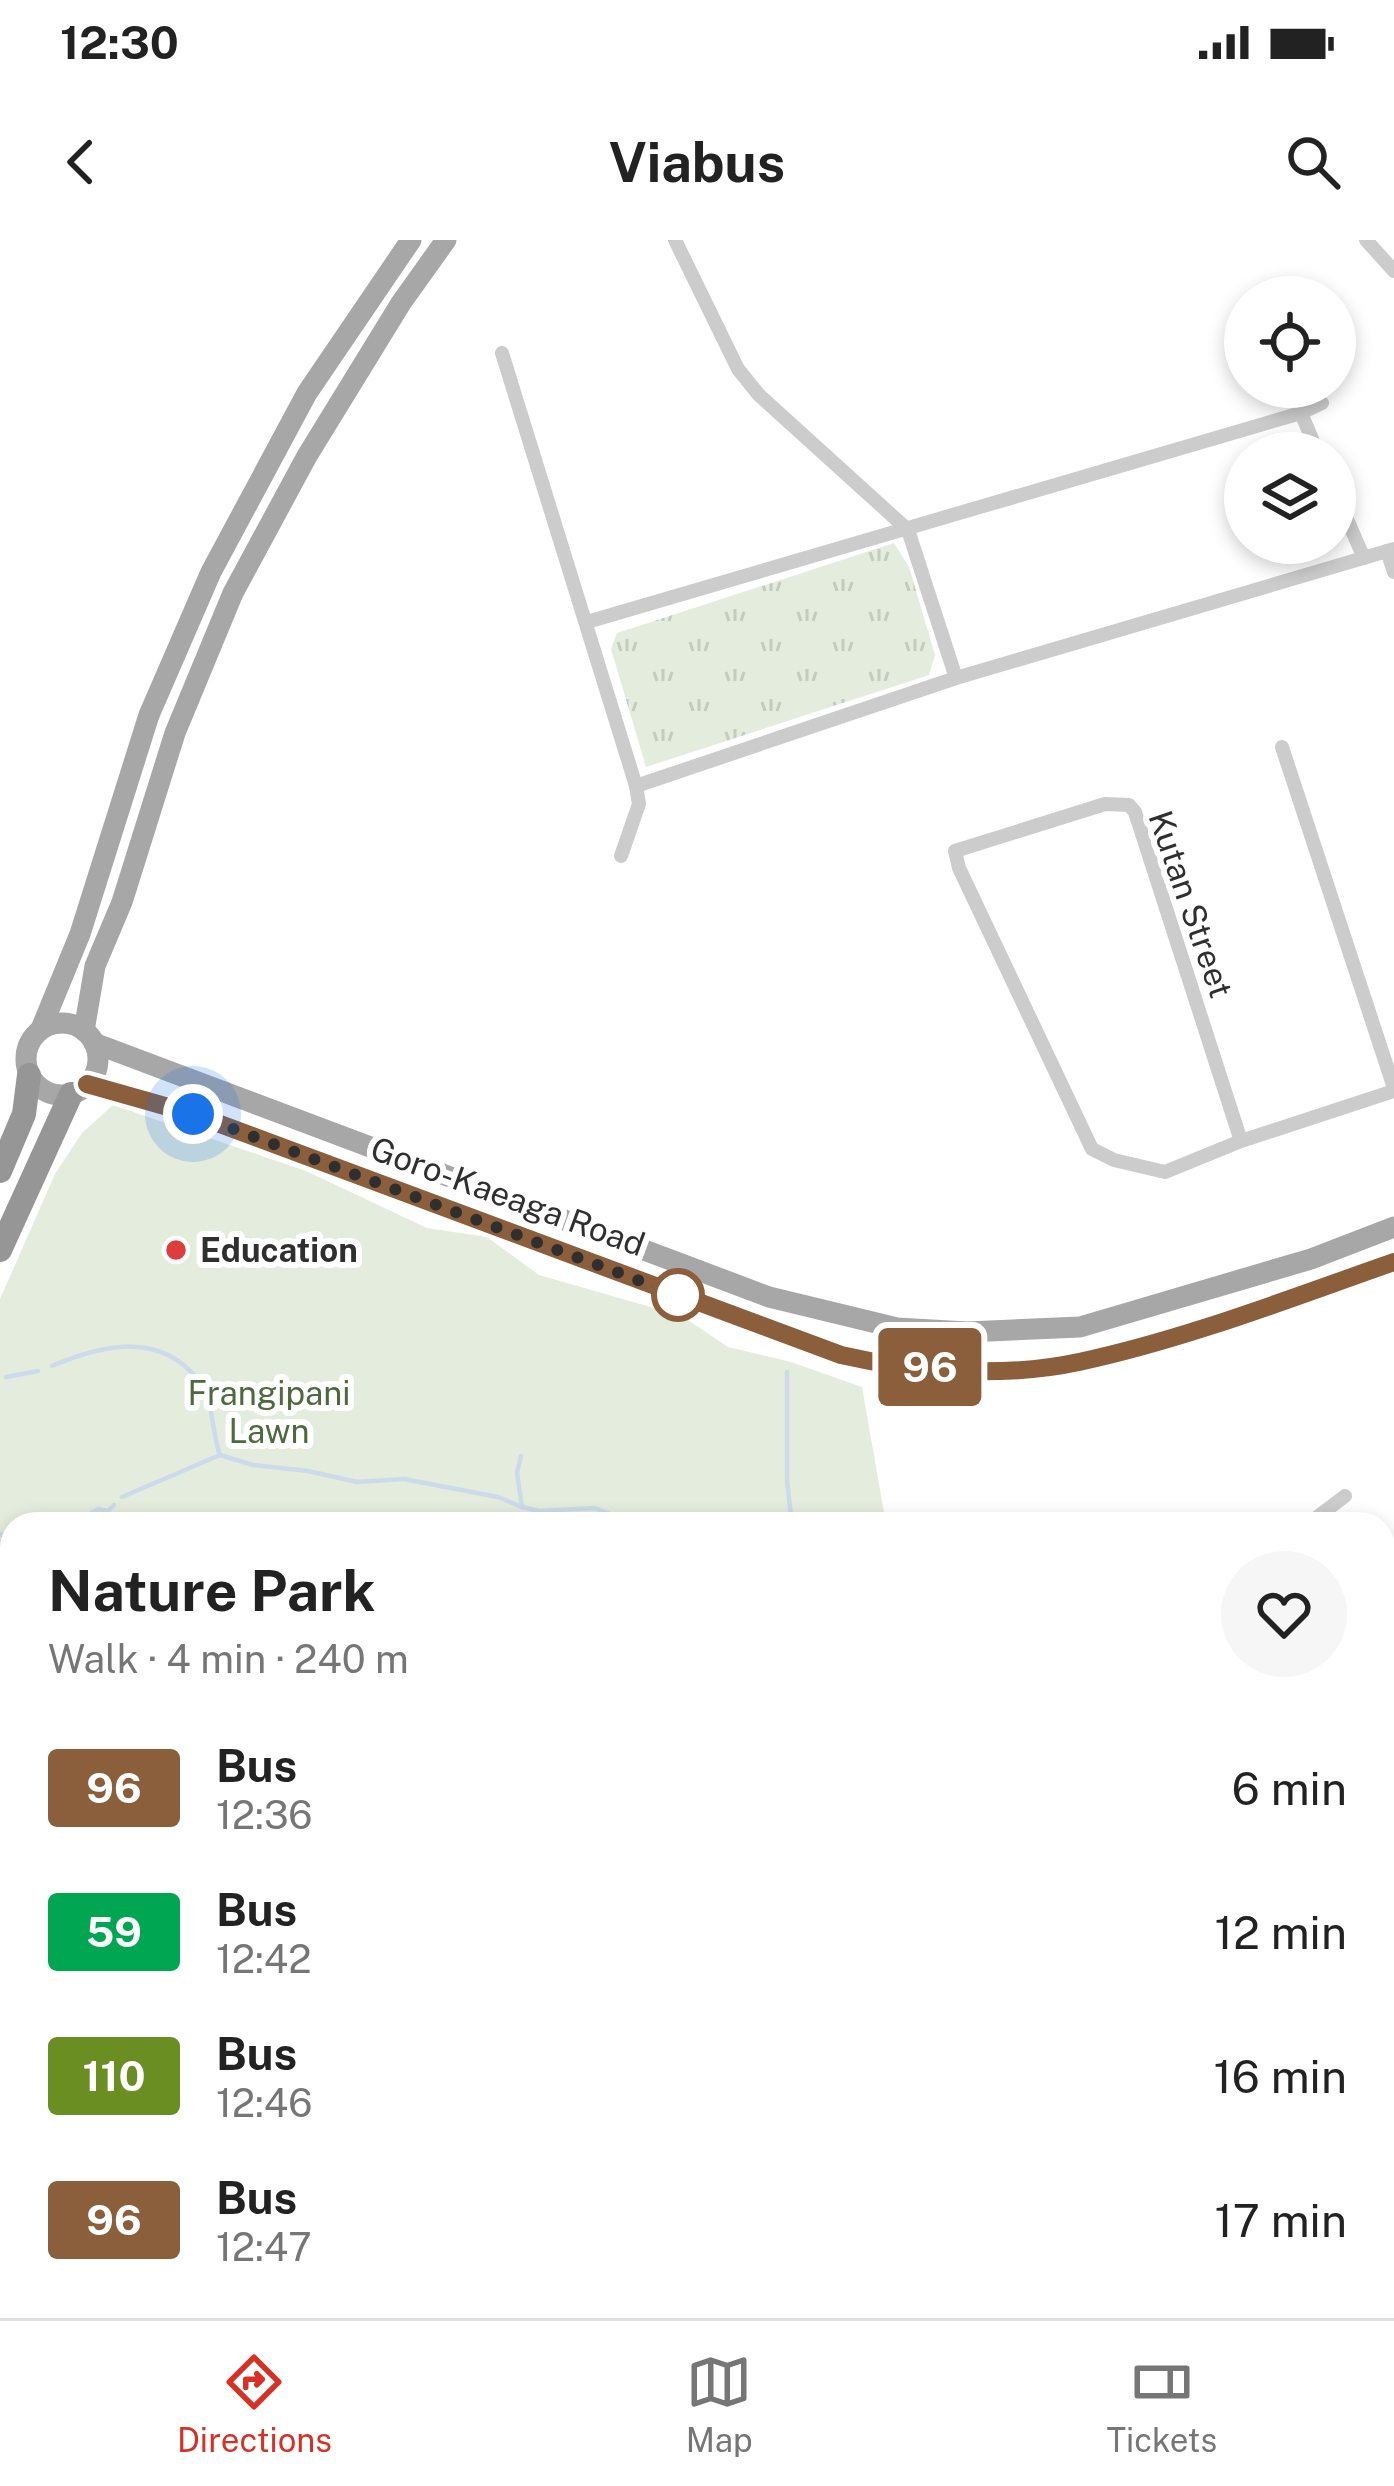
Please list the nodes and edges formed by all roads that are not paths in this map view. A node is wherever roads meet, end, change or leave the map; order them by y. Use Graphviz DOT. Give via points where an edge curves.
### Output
graph roads {
  1 [pos="411,240"];
  2 [pos="446,240"];
  3 [pos="676,240"];
  4 [pos="1366,240"];
  5 [pos="1394,272"];
  6 [pos="502,353"];
  7 [pos="1311,408"];
  8 [pos="1300,413"];
  9 [pos="1309,432"];
  10 [pos="908,530"];
  11 [pos="1356,540"];
  12 [pos="1390,550"];
  13 [pos="1364,558"];
  14 [pos="1394,572"];
  15 [pos="586,622"];
  16 [pos="956,678"];
  17 [pos="1282,747"];
  18 [pos="636,786"];
  19 [pos="621,856"];
  20 [pos="41,1029"];
  21 [pos="89,1037"];
  22 [pos="29,1075"];
  23 [pos="79,1089"];
  24 [pos="1394,1089"];
  25 [pos="1241,1141"];
  26 [pos="0,1171"];
  27 [pos="1394,1227"];
  28 [pos="0,1250"];
  29 [pos="1394,1262"];
  30 [pos="1345,1496"];
  31 [pos="1324,1512"];
  1 -- 20 [label="main road" via="307,393 211,572 149,715"];
  2 -- 21 [label="main road" via="307,456 232,593 95,966"];
  3 -- 10 [label="street" via="738,369"];
  4 -- 5 [label="street"];
  6 -- 15 [label="street"];
  7 -- 8 [label="street"];
  8 -- 9 [label="street"];
  8 -- 10 [label="street"];
  10 -- 15 [label="street"];
  10 -- 16 [label="street"];
  11 -- 13 [label="street"];
  12 -- 13 [label="street"];
  12 -- 14 [label="street"];
  13 -- 16 [label="street"];
  15 -- 18 [label="street"];
  16 -- 18 [label="street"];
  17 -- 24 [label="street"];
  18 -- 19 [label="street" via="639,804"];
  20 -- 21 [label="main road" via="63,1022"];
  20 -- 22 [label="main road" via="28,1045"];
  21 -- 23 [label="main road" via="97,1065"];
  21 -- 27 [label="main road, Goro-Kaeaga Road" via="770,1297 897,1328 1080,1327"];
  22 -- 23 [label="main road" via="47,1092"];
  22 -- 26 [label="highway" via="24,1114"];
  23 -- 28 [label="highway"];
  23 -- 29 [label="main road, Goro-Kaeaga Road" via="193,1114 874,1363 1075,1363"];
  24 -- 25 [label="street"];
  25 -- 25 [label="street, Kutan Street" via="1166,1172 1092,1149 956,851 1106,804 1129,805"];
  30 -- 31 [label="street"];
}
